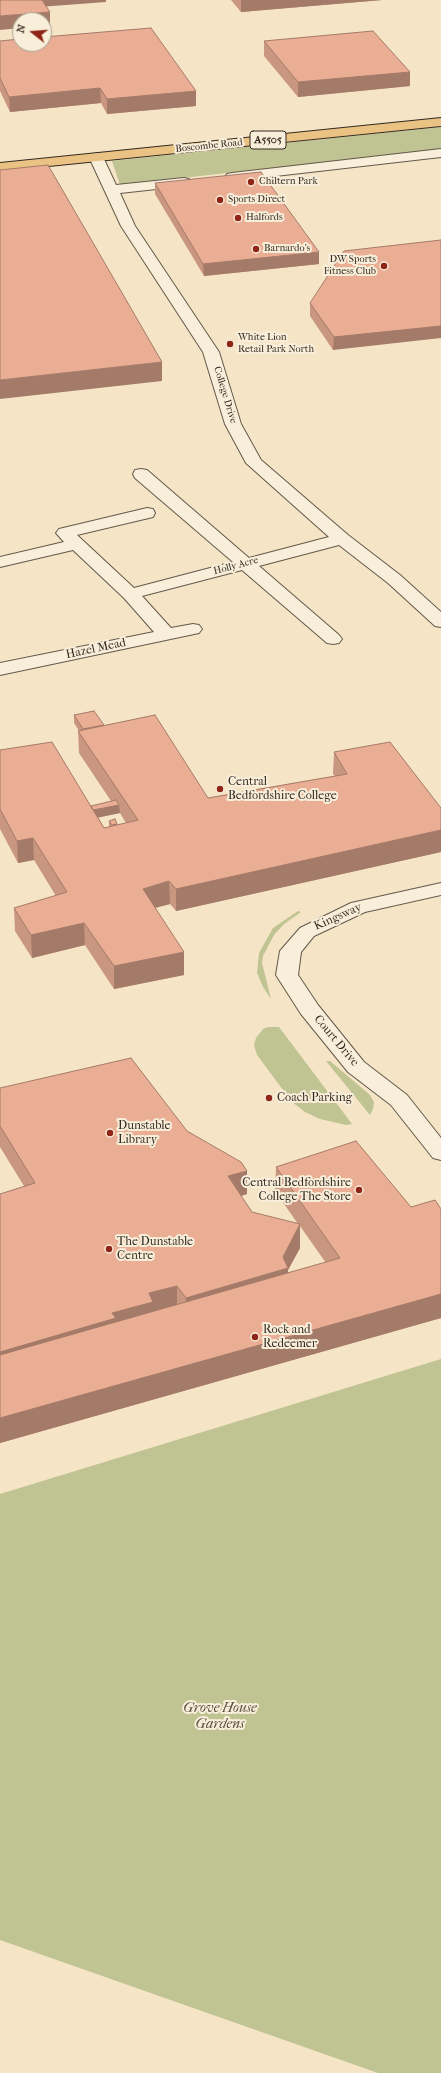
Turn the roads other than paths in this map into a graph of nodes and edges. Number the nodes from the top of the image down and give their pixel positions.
1 (441, 122) edge
2 (441, 153) edge
3 (96, 157) junction
4 (0, 166) edge
5 (218, 178) edge
6 (195, 180) edge
7 (111, 190) junction
8 (141, 474) dead end
9 (146, 513) dead end
10 (342, 539) junction
11 (76, 544) junction
12 (0, 562) edge
13 (245, 564) junction
14 (130, 594) junction
15 (441, 622) edge
16 (193, 629) dead end
17 (166, 634) junction
18 (333, 639) dead end
19 (0, 668) edge
20 (441, 889) edge
21 (292, 951) joint
22 (441, 1153) edge

1 - 3 main road, Boscombe Road / A5505
2 - 5 street
3 - 4 main road, Boscombe Road / A5505
3 - 7 street, College Drive
6 - 7 street
7 - 10 street, College Drive
8 - 13 street
9 - 11 street
10 - 13 street, Holly Acre
10 - 15 street, College Drive
11 - 12 street
11 - 14 street
13 - 14 street, Holly Acre
13 - 18 street
14 - 17 street
16 - 17 street, Hazel Mead
17 - 19 street, Hazel Mead
20 - 21 street, Kingsway
21 - 22 street, Court Drive

